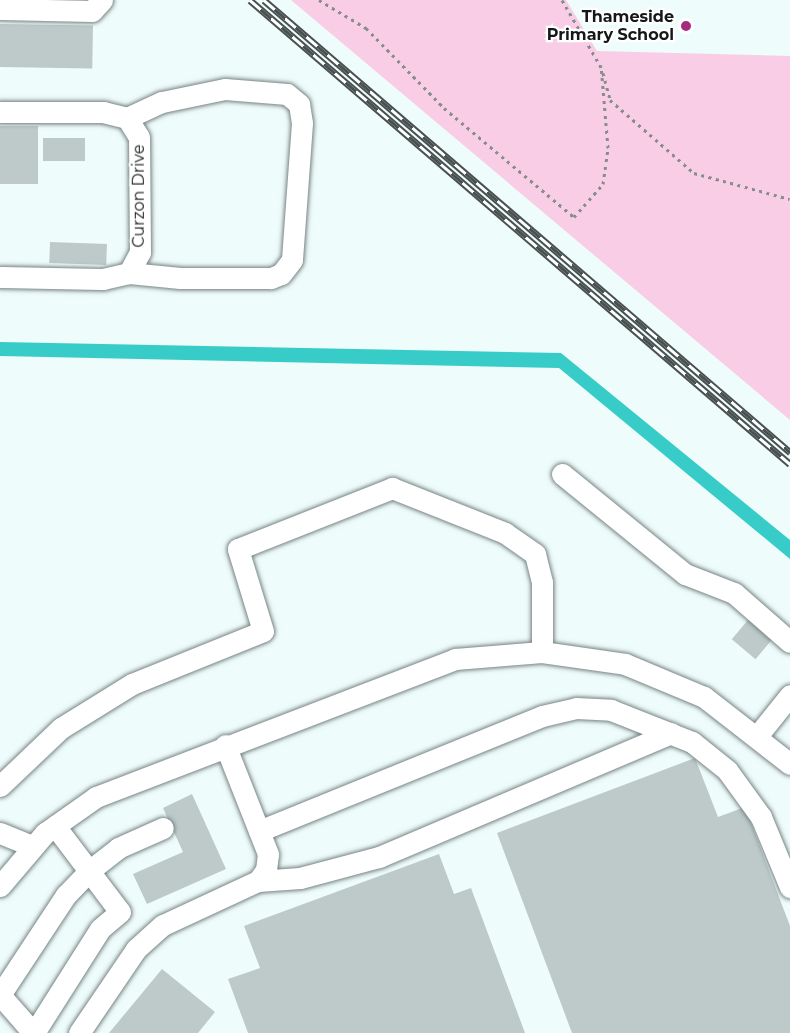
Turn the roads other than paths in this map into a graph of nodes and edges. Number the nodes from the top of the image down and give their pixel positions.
1 (102, 0) edge
2 (0, 9) edge
3 (0, 112) edge
4 (127, 118) junction
5 (129, 273) junction
6 (0, 277) edge
7 (562, 474) dead end
8 (790, 642) edge
9 (542, 652) junction
10 (790, 694) edge
11 (671, 733) junction
12 (758, 735) junction
13 (225, 745) junction
14 (790, 764) edge
15 (0, 786) edge
16 (55, 825) junction
17 (163, 828) dead end
18 (259, 831) junction
19 (0, 833) edge
20 (32, 846) junction
21 (89, 871) junction
22 (258, 881) junction
23 (0, 886) edge
24 (790, 888) edge
25 (79, 1033) edge

1 - 2 street
3 - 4 street
4 - 5 street, Curzon Drive
4 - 5 street
5 - 6 street
7 - 8 street
9 - 12 street
9 - 13 street
9 - 15 street
10 - 12 street
11 - 18 street
11 - 22 street
11 - 24 street
12 - 14 street
13 - 16 street
13 - 18 street
16 - 20 street
16 - 21 street
17 - 21 street
18 - 22 street
19 - 20 street
20 - 23 street
21 - 21 street
22 - 25 street

